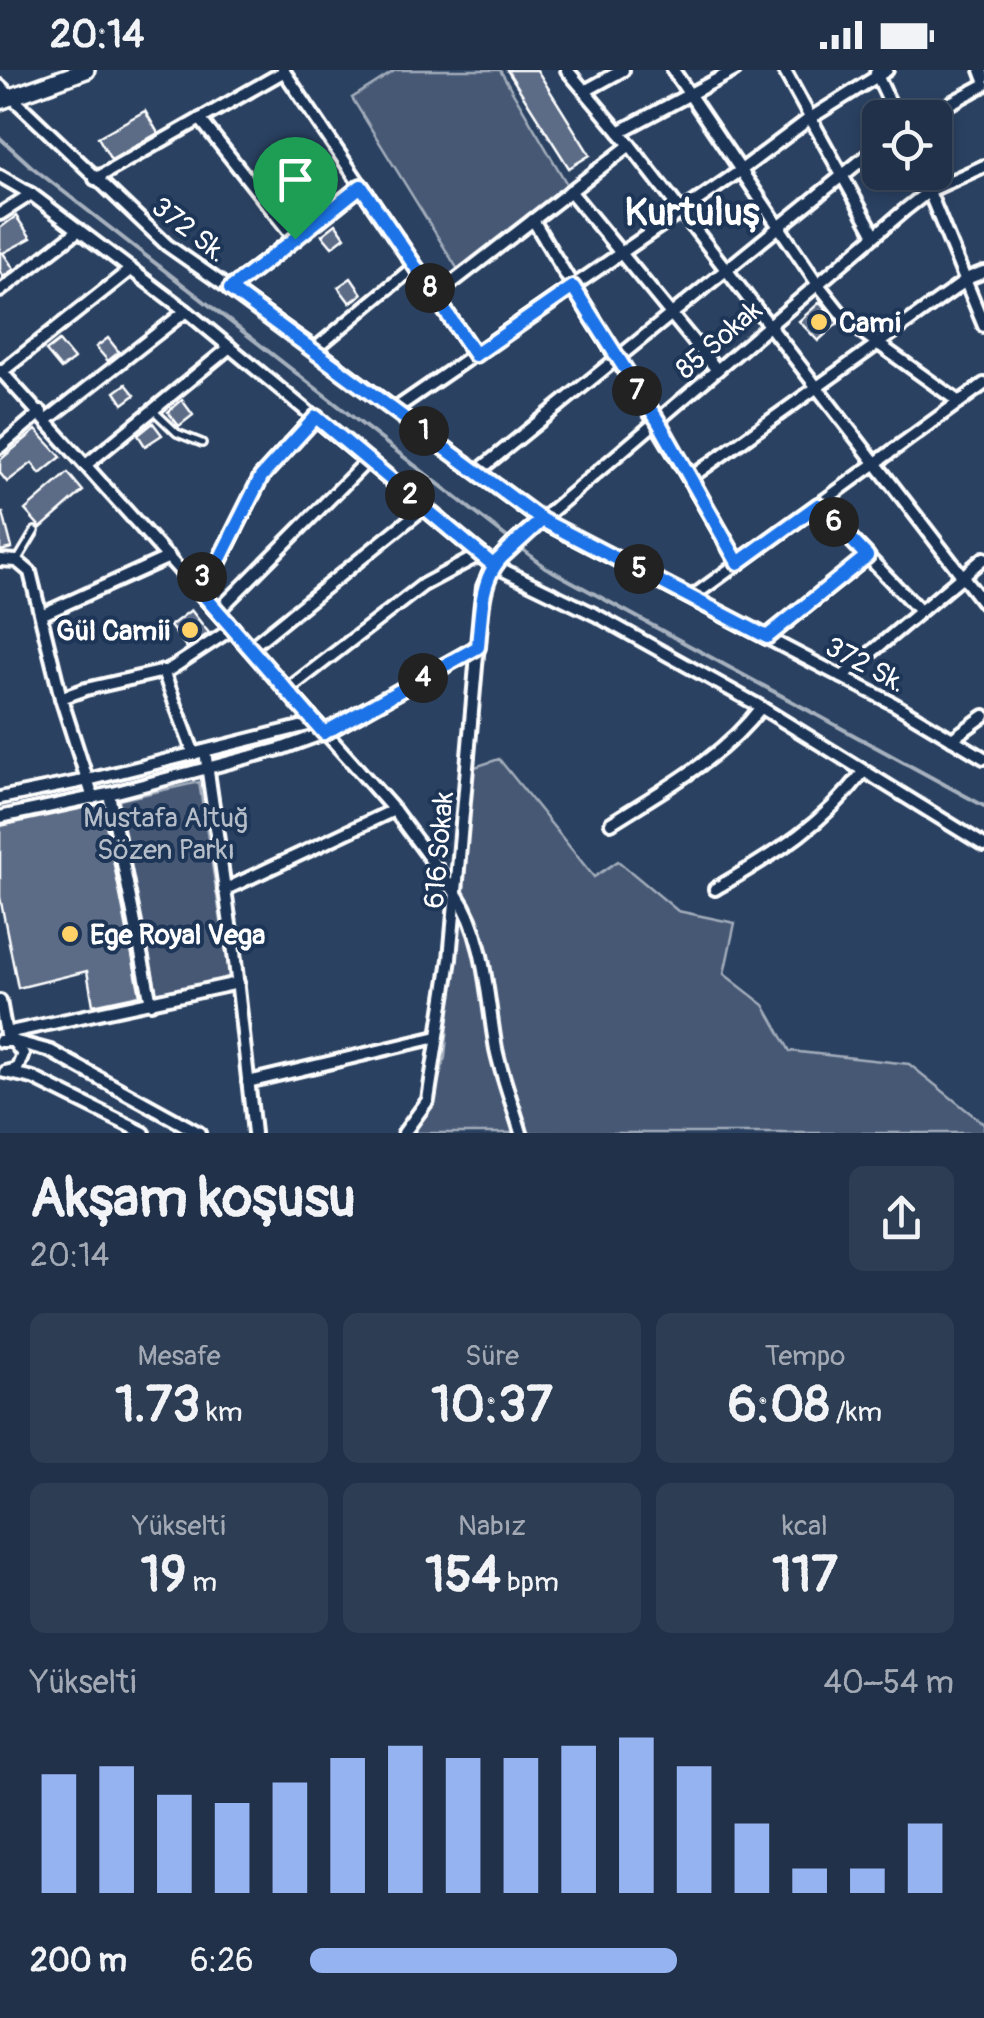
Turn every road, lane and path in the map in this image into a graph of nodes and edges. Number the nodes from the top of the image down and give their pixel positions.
1 (86, 70) edge
2 (567, 70) edge
3 (623, 70) edge
4 (673, 70) edge
5 (735, 70) edge
6 (784, 70) edge
7 (980, 70) edge
8 (283, 71) edge
9 (879, 72) edge
10 (984, 81) edge
11 (585, 92) junction
12 (689, 94) junction
13 (4, 95) edge
14 (890, 100) edge
15 (952, 100) edge
16 (809, 118) junction
17 (200, 119) junction
18 (619, 132) junction
19 (630, 145) junction
20 (862, 159) edge
21 (984, 166) edge
22 (740, 171) junction
23 (841, 175) junction
24 (0, 176) edge
25 (95, 179) junction
26 (361, 186) junction
27 (570, 191) junction
28 (929, 191) junction
29 (31, 194) junction
30 (681, 212) junction
31 (0, 214) edge
32 (533, 220) junction
33 (778, 227) junction
34 (78, 230) junction
35 (875, 235) junction
36 (295, 239) junction
37 (621, 254) junction
38 (415, 266) junction
39 (131, 269) junction
40 (725, 269) junction
41 (984, 272) edge
42 (964, 282) junction
43 (817, 283) junction
44 (573, 287) junction
45 (230, 289) junction
46 (0, 291) edge
47 (436, 296) junction
48 (186, 311) junction
49 (671, 313) junction
50 (768, 326) junction
51 (984, 326) edge
52 (878, 344) junction
53 (230, 347) junction
54 (315, 349) junction
55 (475, 355) junction
56 (615, 359) junction
57 (717, 370) junction
58 (1, 372) edge
59 (984, 384) edge
60 (816, 387) junction
61 (959, 402) junction
62 (154, 410) junction
63 (395, 410) junction
64 (44, 416) junction
65 (316, 417) junction
66 (658, 421) junction
67 (202, 443) dead end
68 (0, 447) edge
69 (368, 460) junction
70 (875, 463) junction
71 (86, 464) junction
72 (477, 472) junction
73 (690, 478) junction
74 (818, 505) junction
75 (425, 507) junction
76 (542, 520) junction
77 (35, 531) dead end
78 (482, 554) junction
79 (867, 556) junction
80 (170, 557) junction
81 (984, 558) edge
82 (0, 560) edge
83 (18, 562) junction
84 (738, 563) junction
85 (493, 565) junction
86 (962, 576) junction
87 (194, 584) junction
88 (692, 597) junction
89 (984, 604) edge
90 (218, 611) junction
91 (920, 611) junction
92 (41, 615) junction
93 (232, 628) junction
94 (767, 637) junction
95 (478, 647) junction
96 (250, 648) junction
97 (166, 670) junction
98 (842, 677) junction
99 (287, 690) junction
100 (61, 698) junction
101 (761, 707) junction
102 (984, 716) edge
103 (320, 728) junction
104 (952, 739) junction
105 (199, 752) junction
106 (984, 758) edge
107 (208, 768) junction
108 (864, 771) junction
109 (88, 780) junction
110 (109, 794) junction
111 (0, 798) edge
112 (93, 798) junction
113 (394, 810) junction
114 (0, 817) edge
115 (611, 823) dead end
116 (984, 846) edge
117 (715, 889) dead end
118 (224, 890) junction
119 (457, 895) junction
120 (238, 984) junction
121 (0, 1001) edge
122 (151, 1003) junction
123 (437, 1037) junction
124 (7, 1038) edge
125 (3, 1072) edge
126 (248, 1082) junction
127 (144, 1133) edge
128 (199, 1133) edge
129 (254, 1133) edge
130 (404, 1133) edge
131 (521, 1133) edge

1 - 13 main road
2 - 11 street
3 - 11 street
4 - 12 street
5 - 12 street
6 - 16 street
7 - 10 street
8 - 17 street
8 - 26 street
9 - 14 street
9 - 16 street
10 - 15 street
11 - 18 street
12 - 18 street
12 - 22 street
13 - 25 street, 372 Sk.
16 - 22 street
16 - 23 street
17 - 25 street
17 - 36 street
18 - 19 street
19 - 27 street
19 - 30 street
20 - 23 street
21 - 28 street, 85 Sokak
22 - 30 street
22 - 33 street
23 - 33 street
23 - 35 street
24 - 29 street
25 - 45 street, 372 Sk.
26 - 36 street
26 - 38 street
27 - 32 street
27 - 37 street
28 - 35 street, 85 Sokak
28 - 42 street
29 - 31 street
29 - 34 street
30 - 37 street
30 - 40 street
32 - 44 street
32 - 47 street
33 - 40 street
33 - 43 street
34 - 39 street
34 - 46 street
35 - 43 street, 85 Sokak
36 - 45 street
37 - 44 street
37 - 49 street
38 - 47 street
38 - 54 street
39 - 48 street
39 - 58 street
40 - 49 street
40 - 50 street
41 - 42 street
42 - 51 street
42 - 52 street
43 - 50 street, 85 Sokak
43 - 52 street
44 - 55 street
44 - 56 street
45 - 54 street, 372 Sk.
47 - 55 street
48 - 53 street
48 - 64 street
49 - 56 street
49 - 57 street
50 - 57 street, 85 Sokak
50 - 60 street
52 - 60 street
52 - 61 street
53 - 62 street
53 - 65 street
54 - 63 street, 372 Sk.
55 - 63 street
56 - 66 street
56 - 72 street
57 - 66 street, 85 Sokak
58 - 64 street
59 - 61 street
60 - 70 street
60 - 73 street
61 - 70 street
62 - 67 lane
62 - 71 street
63 - 72 street, 372 Sk.
64 - 68 street
64 - 71 street
65 - 69 street
65 - 87 street
66 - 73 street
66 - 76 street, 85 Sokak
69 - 75 street
69 - 90 street
70 - 74 street
70 - 86 street
71 - 80 street
72 - 76 street, 372 Sk.
73 - 84 street
74 - 79 street
74 - 84 street
75 - 78 street
75 - 96 street
76 - 85 street, 85 Sokak
76 - 88 street, 372 Sk.
77 - 83 lane
78 - 85 street
78 - 99 street
79 - 91 street
79 - 94 street
80 - 87 street
80 - 92 street
81 - 86 street
82 - 83 street
83 - 92 street
84 - 88 street
85 - 95 street, 616 Sokak
85 - 101 street
86 - 89 street
86 - 91 street
87 - 90 street
88 - 94 street, 372 Sk.
90 - 93 street
91 - 98 street
92 - 100 street
93 - 96 street
93 - 97 street
94 - 98 street, 372 Sk.
95 - 103 street
95 - 119 street, 616 Sokak
96 - 99 street
97 - 100 street
97 - 105 street
98 - 104 street, 372 Sk.
99 - 103 street
100 - 109 street
101 - 108 street
101 - 115 street
102 - 104 street
103 - 105 street
103 - 107 street
103 - 113 street
104 - 106 street, 372 Sk.
105 - 107 street
105 - 109 street
107 - 110 street
107 - 118 street
108 - 116 street
108 - 117 street
109 - 111 street
109 - 112 street
110 - 112 street
110 - 122 street
112 - 114 street
113 - 118 street
113 - 119 street
118 - 120 street
119 - 123 street, 616 Sokak
119 - 131 street
120 - 122 street
120 - 126 street
121 - 124 street
122 - 124 street
123 - 126 street
123 - 130 street, 616 Sokak
124 - 125 street
124 - 128 street
125 - 127 street
126 - 129 street

